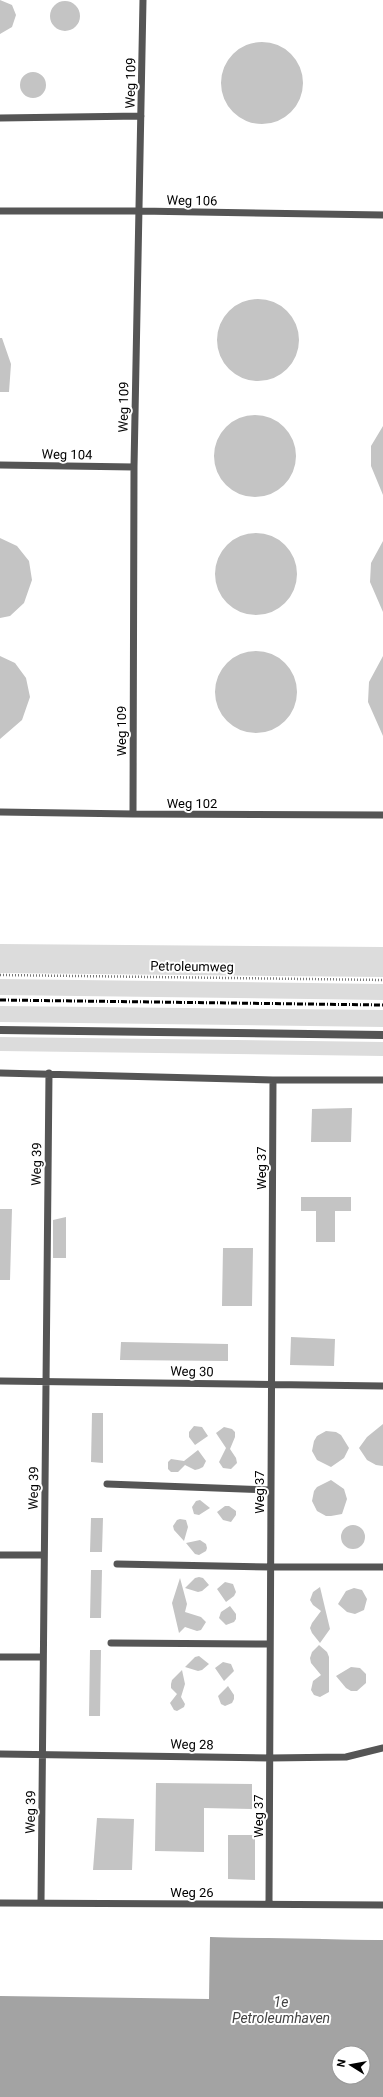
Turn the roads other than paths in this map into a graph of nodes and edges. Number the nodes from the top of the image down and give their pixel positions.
1 (143, 0) edge
2 (141, 116) junction
3 (0, 118) edge
4 (0, 211) edge
5 (140, 211) junction
6 (383, 215) edge
7 (0, 466) edge
8 (134, 467) junction
9 (0, 812) edge
10 (133, 814) junction
11 (383, 815) edge
12 (0, 1030) edge
13 (383, 1035) edge
14 (0, 1073) edge
15 (49, 1073) junction
16 (273, 1080) junction
17 (383, 1080) edge
18 (0, 1381) edge
19 (46, 1381) junction
20 (272, 1385) junction
21 (383, 1386) edge
22 (107, 1484) dead end
23 (271, 1490) junction
24 (0, 1555) edge
25 (44, 1555) junction
26 (117, 1564) dead end
27 (271, 1567) junction
28 (383, 1567) edge
29 (111, 1643) dead end
30 (270, 1644) junction
31 (0, 1657) edge
32 (43, 1657) junction
33 (383, 1748) edge
34 (0, 1754) edge
35 (43, 1754) junction
36 (270, 1758) junction
37 (0, 1903) edge
38 (41, 1903) junction
39 (269, 1904) junction
40 (383, 1905) edge

1 - 2 lane, Weg 109
2 - 3 lane
2 - 5 lane, Weg 109
4 - 5 lane, Weg 106
5 - 6 lane, Weg 106
5 - 8 lane, Weg 109
7 - 8 lane, Weg 104
8 - 10 lane, Weg 109
9 - 10 lane, Weg 102
10 - 11 lane, Weg 102
12 - 13 street
14 - 15 lane
15 - 16 lane
15 - 19 lane, Weg 39
16 - 17 lane
16 - 20 lane, Weg 37
18 - 19 lane, Weg 30
19 - 20 lane, Weg 30
19 - 25 lane, Weg 39
20 - 21 lane, Weg 30
20 - 23 lane, Weg 37
22 - 23 lane
23 - 27 lane, Weg 37
24 - 25 lane
25 - 32 lane, Weg 39
26 - 27 lane
27 - 28 lane
27 - 30 lane, Weg 37
29 - 30 lane
30 - 36 lane, Weg 37
31 - 32 lane
32 - 35 lane, Weg 39
33 - 36 lane, Weg 28
34 - 35 lane, Weg 28
35 - 36 lane, Weg 28
35 - 38 lane, Weg 39
36 - 39 lane, Weg 37
37 - 38 lane, Weg 26
38 - 39 lane, Weg 26
39 - 40 lane, Weg 26

